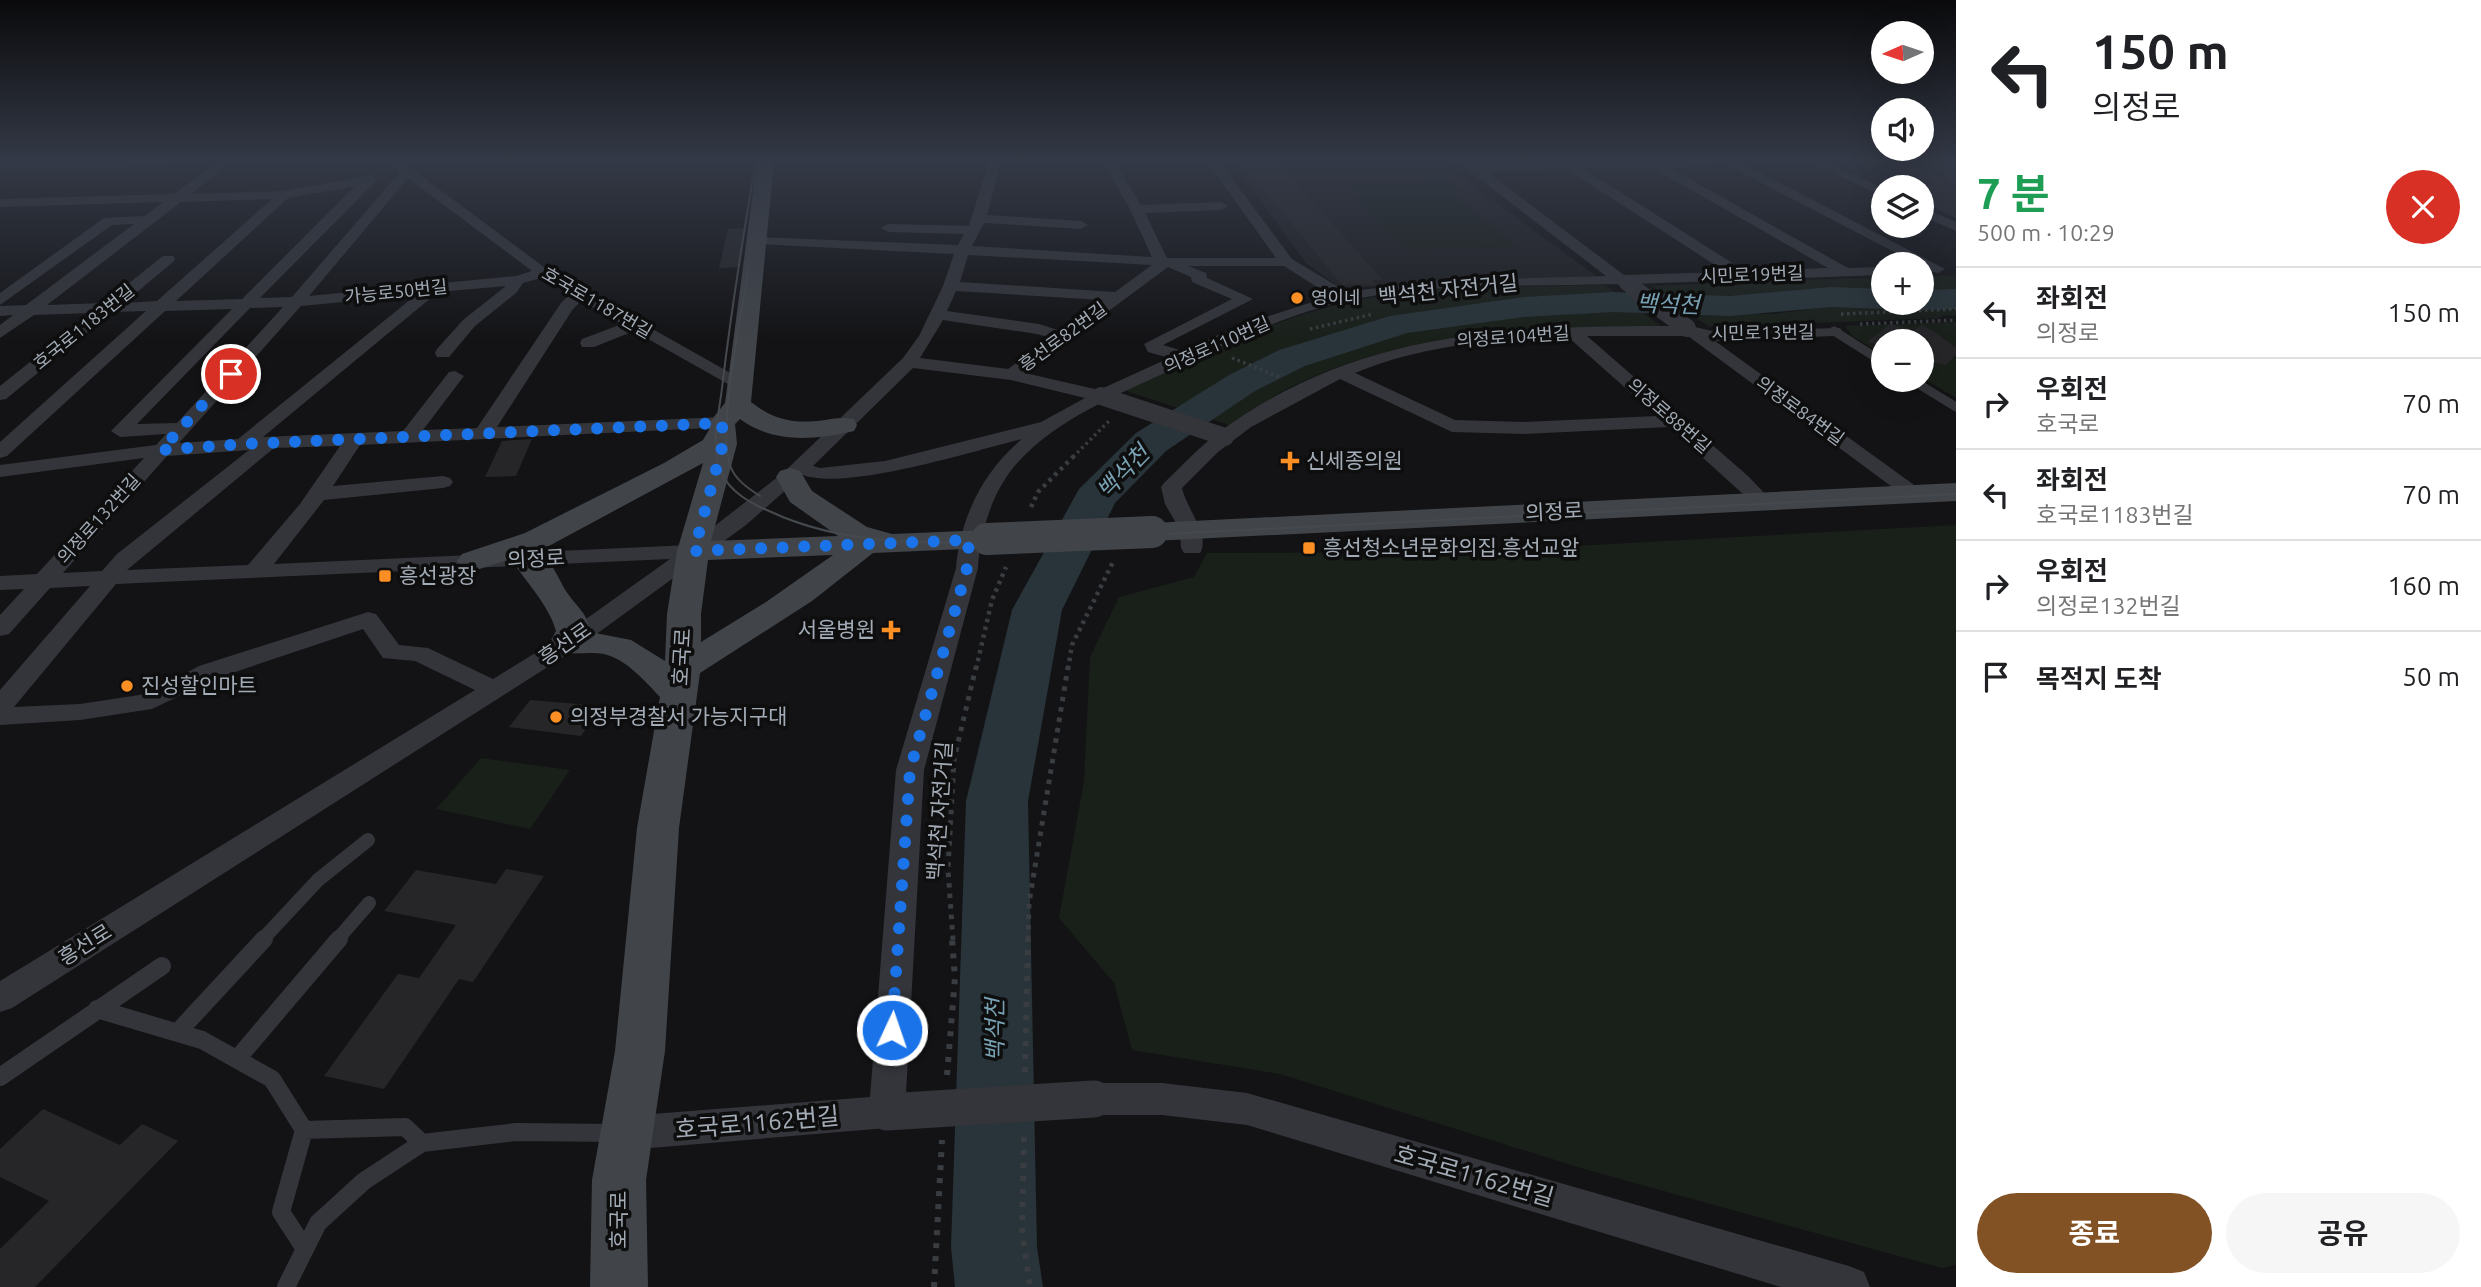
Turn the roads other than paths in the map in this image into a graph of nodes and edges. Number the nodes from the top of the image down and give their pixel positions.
1 (109, 221) edge
2 (148, 221) edge
3 (255, 221) edge
4 (328, 221) edge
5 (358, 221) edge
6 (472, 221) edge
7 (760, 221) edge
8 (976, 221) edge
9 (1142, 221) edge
10 (1257, 221) edge
11 (1545, 221) edge
12 (1657, 221) edge
13 (1755, 221) edge
14 (1845, 221) edge
15 (975, 225) junction
16 (1081, 225) dead end
17 (888, 228) dead end
18 (758, 240) junction
19 (962, 251) junction
20 (168, 259) dead end
21 (1287, 262) junction
22 (1163, 263) junction
23 (1956, 268) edge
24 (1934, 269) edge
25 (1938, 269) junction
26 (1871, 271) edge
27 (1845, 272) junction
28 (543, 273) junction
29 (1743, 276) junction
30 (517, 280) junction
31 (1624, 281) junction
32 (951, 286) junction
33 (434, 288) junction
34 (580, 293) junction
35 (1344, 297) junction
36 (1117, 298) junction
37 (0, 300) edge
38 (296, 302) junction
39 (248, 303) junction
40 (161, 306) junction
41 (108, 308) junction
42 (30, 310) junction
43 (0, 311) edge
44 (937, 315) junction
45 (636, 324) junction
46 (1689, 329) junction
47 (1834, 331) joint
48 (0, 333) edge
49 (1574, 333) junction
50 (1062, 336) junction
51 (587, 343) dead end
52 (443, 353) dead end
53 (1871, 354) edge
54 (1185, 357) junction
55 (909, 362) junction
56 (1341, 373) junction
57 (1011, 375) junction
58 (455, 376) dead end
59 (1932, 392) edge
60 (0, 395) edge
61 (1101, 396) junction
62 (1956, 407) edge
63 (731, 411) junction
64 (1674, 421) junction
65 (844, 425) junction
66 (1048, 426) junction
67 (182, 428) junction
68 (483, 434) junction
69 (408, 437) junction
70 (1225, 437) junction
71 (353, 440) junction
72 (269, 443) junction
73 (243, 444) junction
74 (161, 450) junction
75 (0, 452) edge
76 (0, 471) edge
77 (795, 472) junction
78 (443, 482) dead end
79 (1956, 492) edge
80 (319, 494) junction
81 (1914, 494) junction
82 (1762, 501) junction
83 (978, 539) junction
84 (1192, 539) junction
85 (882, 543) junction
86 (694, 551) junction
87 (527, 559) junction
88 (473, 561) junction
89 (255, 572) junction
90 (108, 578) junction
91 (43, 581) junction
92 (0, 583) edge
93 (0, 629) edge
94 (567, 644) junction
95 (682, 682) junction
96 (495, 690) junction
97 (0, 707) edge
98 (0, 716) edge
99 (368, 840) dead end
100 (369, 903) dead end
101 (162, 966) dead end
102 (0, 998) edge
103 (97, 1009) junction
104 (177, 1033) junction
105 (237, 1059) junction
106 (0, 1077) edge
107 (887, 1112) junction
108 (304, 1130) junction
109 (627, 1133) junction
110 (422, 1143) junction
111 (305, 1249) junction
112 (286, 1287) edge
113 (619, 1287) edge
114 (1849, 1287) edge

1 - 37 street
2 - 42 street
3 - 40 street
4 - 39 street
5 - 38 street, 의정로132번길
6 - 28 street, 호국로1187번길
7 - 18 street, 호국로
8 - 15 street, 흥선로
9 - 22 street
10 - 21 street
11 - 31 street, 의정로84번길
12 - 29 street
13 - 27 street
14 - 25 street
15 - 16 street
15 - 17 street
15 - 19 street, 흥선로
18 - 19 street
18 - 63 street, 호국로
19 - 22 street
19 - 32 street, 흥선로
20 - 41 street, 호국로1183번길
21 - 22 street
21 - 35 street
22 - 36 street, 흥선로82번길
22 - 54 street
23 - 25 street
24 - 25 street
26 - 27 street, 시민로19번길
27 - 29 street, 시민로19번길
28 - 30 street, 가능로50번길
28 - 34 street, 호국로1187번길
29 - 31 street, 시민로19번길
30 - 33 street, 가능로50번길
30 - 52 street
31 - 35 street, 의정로110번길
31 - 46 street, 의정로84번길, bridge
32 - 36 street
32 - 44 street, 흥선로
33 - 38 street, 가능로50번길
33 - 73 street
34 - 45 street, 호국로1187번길
34 - 68 street
35 - 54 street, 의정로110번길
36 - 50 street, 흥선로82번길
38 - 39 street, 가능로50번길
38 - 67 street, 의정로132번길
39 - 40 street, 가능로50번길
39 - 67 street
40 - 41 street, 가능로50번길
40 - 75 street
41 - 42 street, 가능로50번길
41 - 60 street, 호국로1183번길
42 - 43 street, 가능로50번길
42 - 48 street
44 - 50 street
44 - 55 street, 흥선로
45 - 51 street
45 - 63 street, 호국로1187번길
46 - 47 street, 시민로13번길
46 - 49 street, 의정로104번길
46 - 81 street, 의정로84번길
47 - 53 lane
49 - 56 street, 의정로104번길
49 - 64 street, 의정로88번길
50 - 57 street, 흥선로82번길
54 - 61 street, 의정로110번길
55 - 57 street, 흥선로82번길
55 - 65 street, 흥선로
56 - 64 street
56 - 70 street, 의정로104번길
57 - 61 street
58 - 69 street
59 - 62 lane
61 - 66 street, 의정로110번길
61 - 70 street, bridge
63 - 65 street
63 - 68 street
63 - 86 street, 호국로
63 - 88 street
64 - 82 street, 의정로88번길
65 - 77 street, 흥선로
66 - 77 street
66 - 83 street, 의정로110번길
67 - 74 street, 의정로132번길
68 - 69 street
69 - 71 street
70 - 84 street, 의정로104번길
71 - 72 street
71 - 80 street
72 - 73 street
72 - 90 street
73 - 74 street
74 - 76 street
74 - 91 street, 의정로132번길
77 - 85 street
77 - 86 street, 흥선로
78 - 80 street
79 - 81 street, 의정로
80 - 89 street
81 - 82 street, 의정로
82 - 84 street, 의정로
83 - 84 street, 의정로, bridge
83 - 85 street, 의정로
83 - 107 street, 의정로110번길
85 - 86 street, 의정로
85 - 95 street
86 - 87 street, 의정로
86 - 94 street, 흥선로
86 - 95 street, 호국로
87 - 88 street, 의정로
87 - 94 street
88 - 89 street, 의정로
89 - 90 street, 의정로
90 - 91 street, 의정로
90 - 97 street
91 - 92 street, 의정로
91 - 93 street, 의정로132번길
94 - 95 street
94 - 96 street, 흥선로
95 - 109 street, 호국로
96 - 98 street
96 - 102 street, 흥선로
99 - 104 lane
100 - 105 lane
101 - 103 lane
103 - 104 lane
103 - 106 lane
104 - 105 lane
105 - 108 lane
107 - 109 street, 호국로1162번길
107 - 114 street, 호국로1162번길, bridge
108 - 110 lane
108 - 111 lane
109 - 110 lane
109 - 113 street, 호국로
110 - 111 lane
111 - 112 lane

